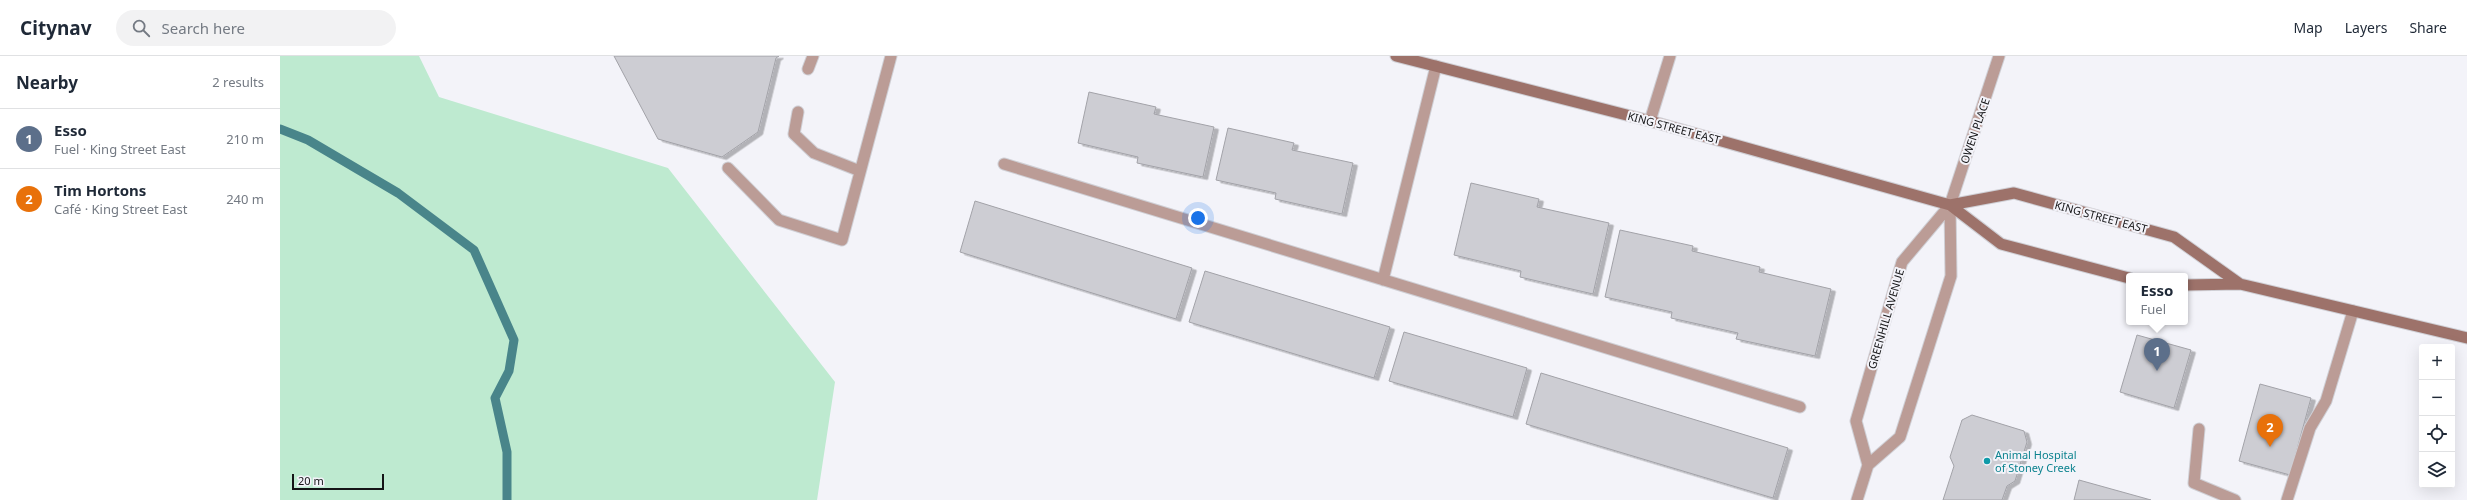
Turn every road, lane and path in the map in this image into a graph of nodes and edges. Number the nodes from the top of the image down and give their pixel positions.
1 (813, 56) edge
2 (891, 56) edge
3 (1396, 56) edge
4 (1670, 56) edge
5 (1999, 56) edge
6 (1436, 66) junction
7 (808, 69) dead end
8 (798, 112) dead end
9 (1650, 121) junction
10 (1004, 164) dead end
11 (728, 168) dead end
12 (860, 171) junction
13 (1950, 205) junction
14 (2126, 277) edge
15 (1383, 280) junction
16 (2240, 284) junction
17 (2188, 285) edge
18 (2353, 311) junction
19 (2467, 338) edge
20 (1800, 408) dead end
21 (2199, 429) dead end
22 (1868, 465) junction
23 (1857, 500) edge
24 (2235, 500) edge
25 (2287, 500) edge

1 - 7 street
2 - 12 street
3 - 6 main road, KING STREET EAST
4 - 9 street
5 - 13 street, OWEN PLACE
6 - 9 main road, KING STREET EAST
6 - 15 street
8 - 12 street
9 - 13 main road, KING STREET EAST
10 - 15 street
11 - 12 street
13 - 14 main road, KING STREET EAST
13 - 16 main road, KING STREET EAST
13 - 22 street
13 - 22 street, GREENHILL AVENUE
15 - 20 street
16 - 17 main road, KING STREET EAST
16 - 18 main road, KING STREET EAST
18 - 19 main road, KING STREET EAST
18 - 25 street
21 - 24 street
22 - 23 street

